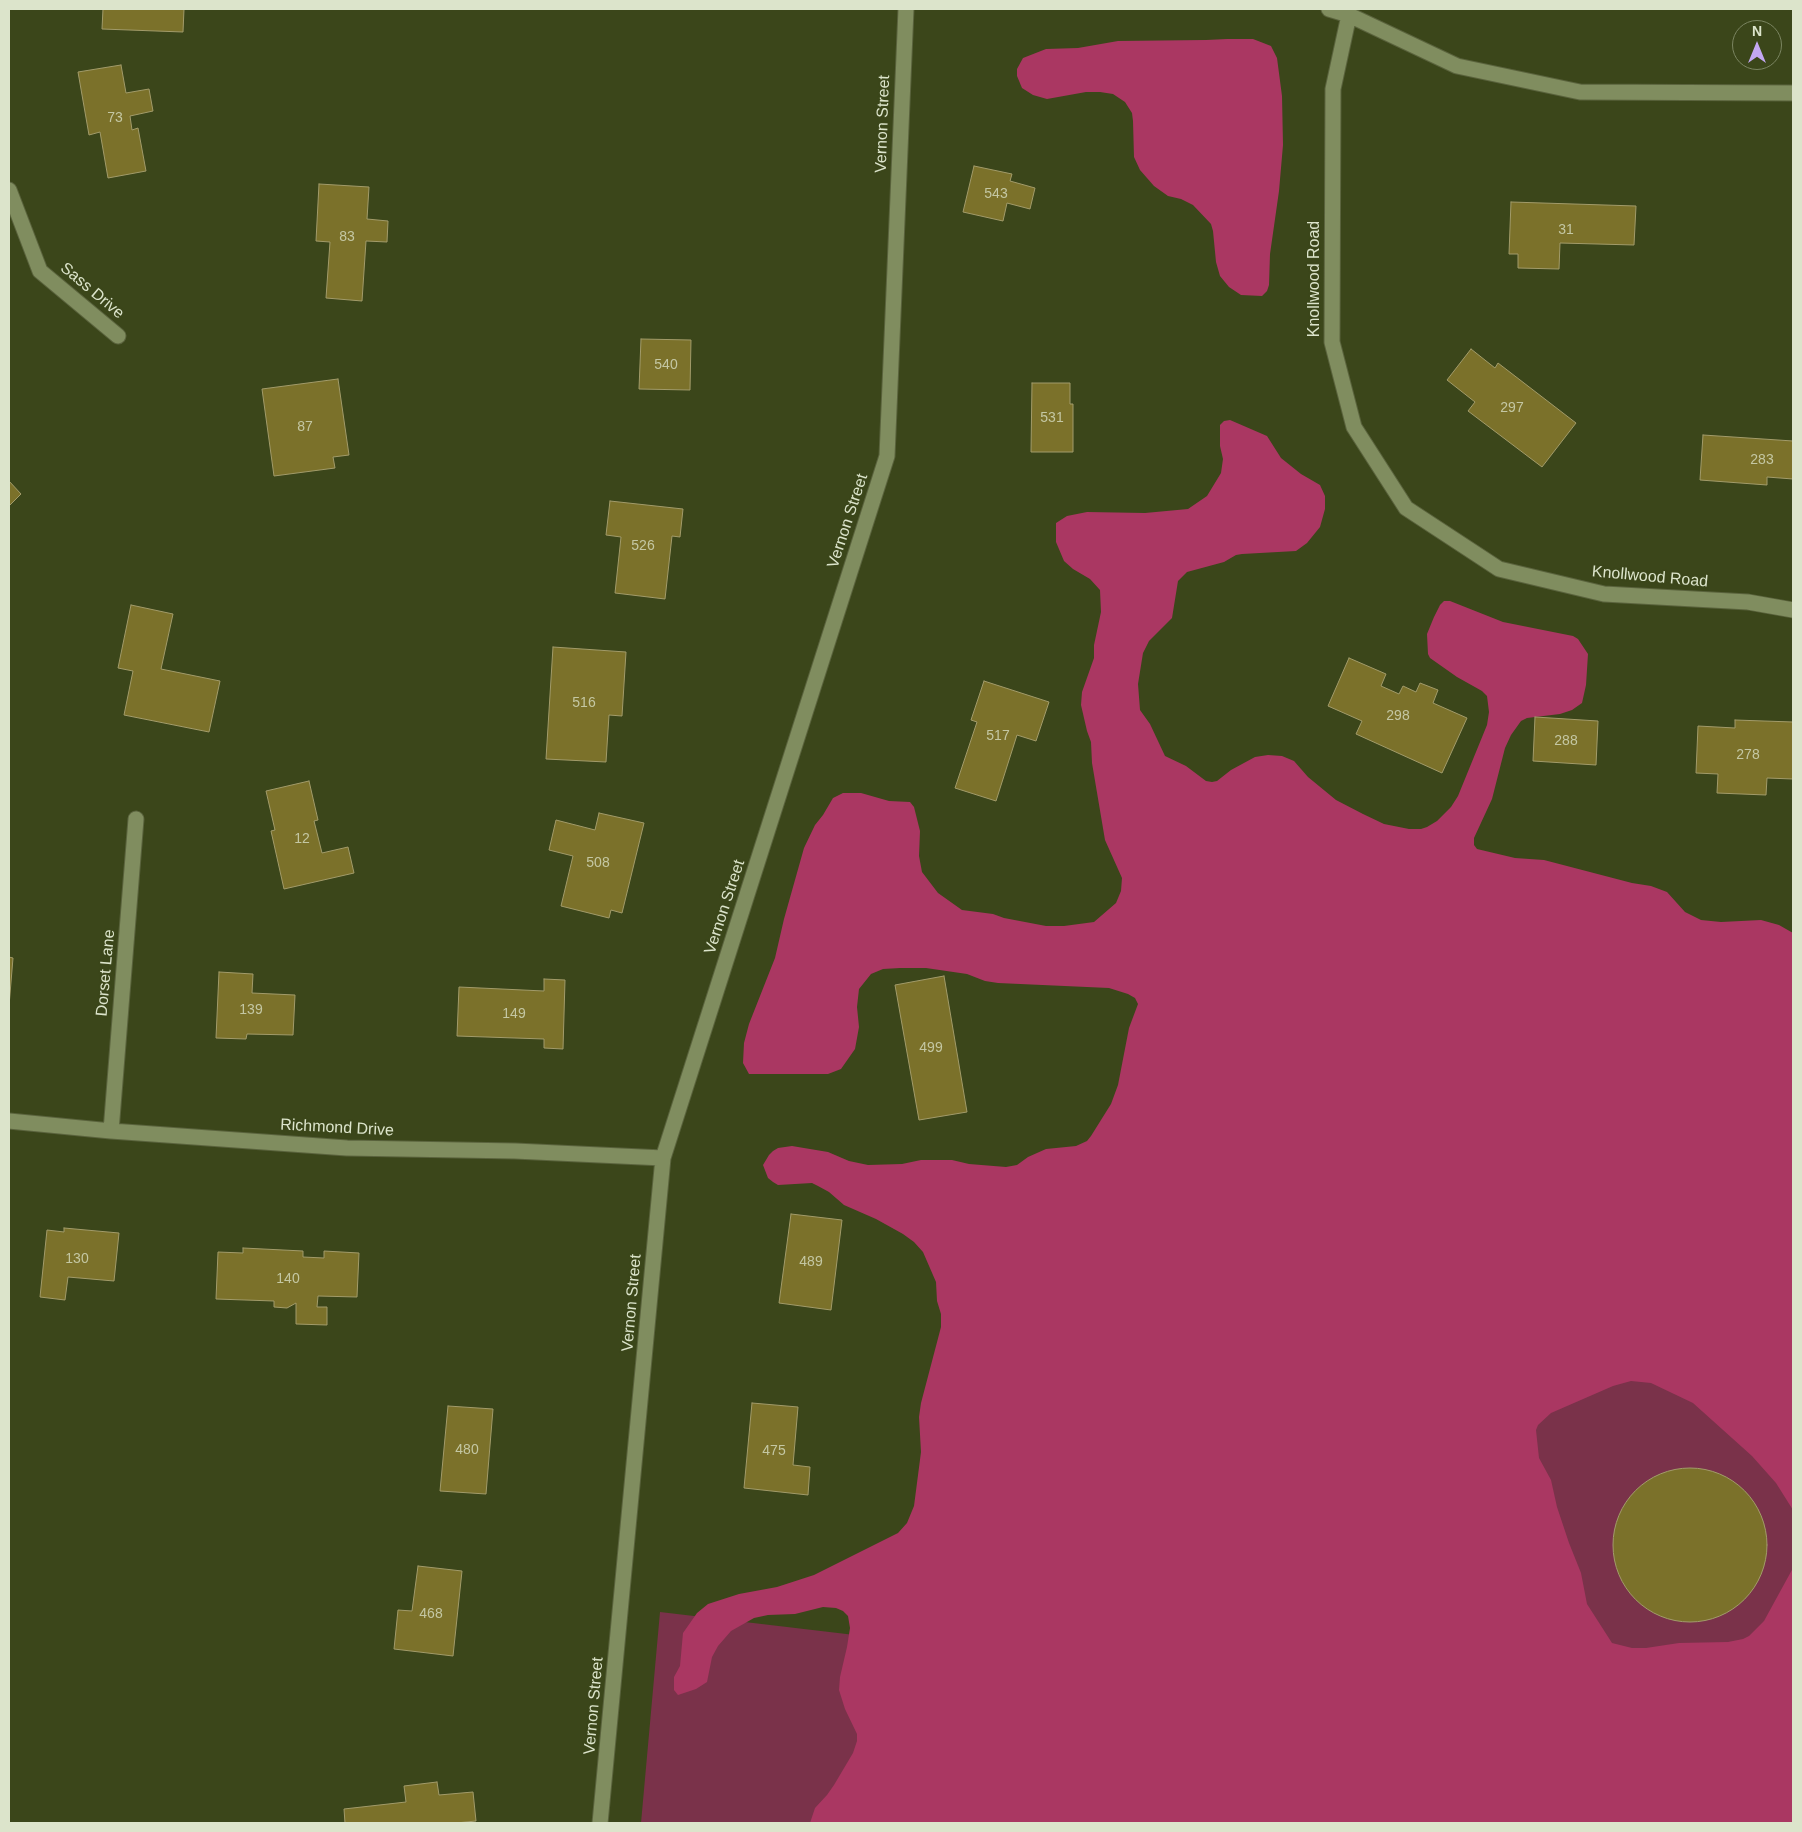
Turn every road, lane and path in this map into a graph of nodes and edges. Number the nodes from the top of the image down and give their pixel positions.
1 (906, 9) edge
2 (1329, 9) edge
3 (1349, 15) junction
4 (1793, 93) edge
5 (9, 190) edge
6 (118, 336) dead end
7 (1793, 610) edge
8 (136, 819) dead end
9 (9, 1121) edge
10 (111, 1131) junction
11 (663, 1158) junction
12 (600, 1823) edge

1 - 11 street, Vernon Street
2 - 3 street
3 - 4 street
3 - 7 street, Knollwood Road
5 - 6 street, Sass Drive
8 - 10 street, Dorset Lane
9 - 10 street, Richmond Drive
10 - 11 street, Richmond Drive
11 - 12 street, Vernon Street

